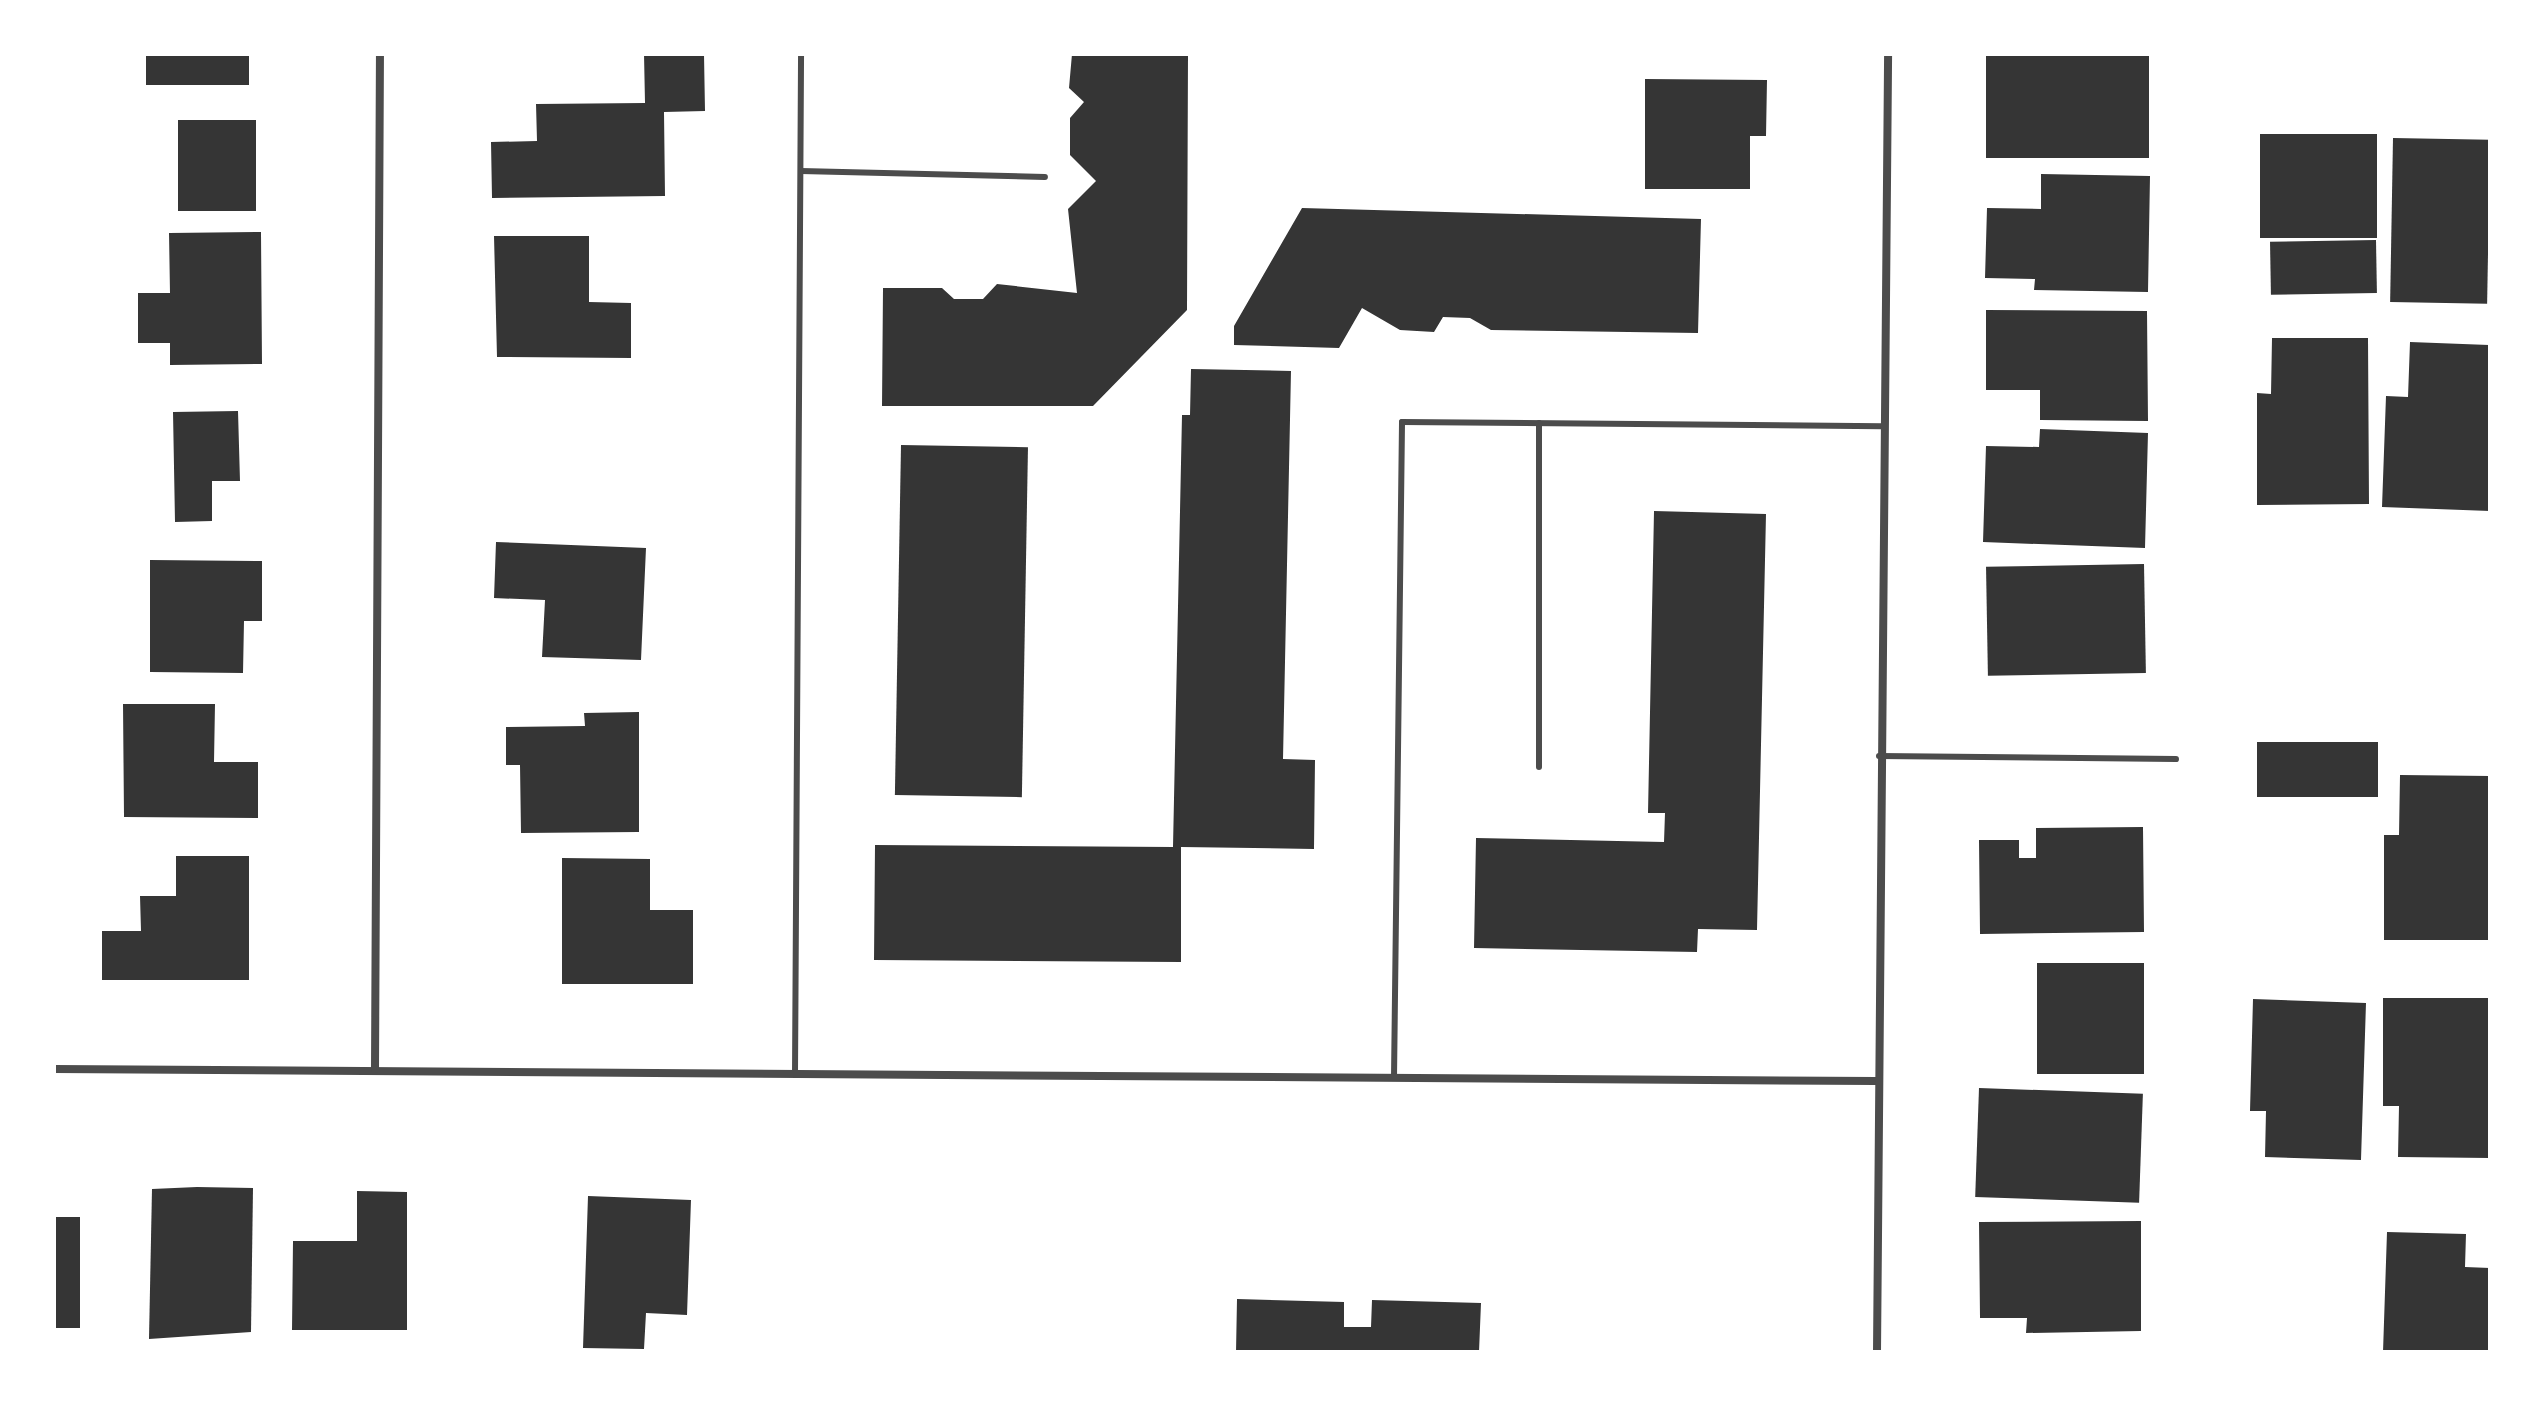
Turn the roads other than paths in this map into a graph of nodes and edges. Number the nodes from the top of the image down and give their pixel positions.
1 (380, 54) edge
2 (801, 54) edge
3 (1888, 54) edge
4 (801, 171) junction
5 (1045, 177) dead end
6 (1539, 423) junction
7 (1882, 426) junction
8 (1879, 756) junction
9 (2176, 759) dead end
10 (1539, 767) dead end
11 (54, 1069) edge
12 (375, 1069) junction
13 (795, 1074) junction
14 (1394, 1078) junction
15 (1876, 1081) junction
16 (1877, 1352) edge

1 - 12 street
2 - 4 lane
3 - 7 street
4 - 5 lane
4 - 13 lane
6 - 7 lane
6 - 10 lane
6 - 14 lane
7 - 8 street
8 - 9 lane
8 - 15 street
11 - 12 street
12 - 13 street
13 - 14 street
14 - 15 street
15 - 16 street

